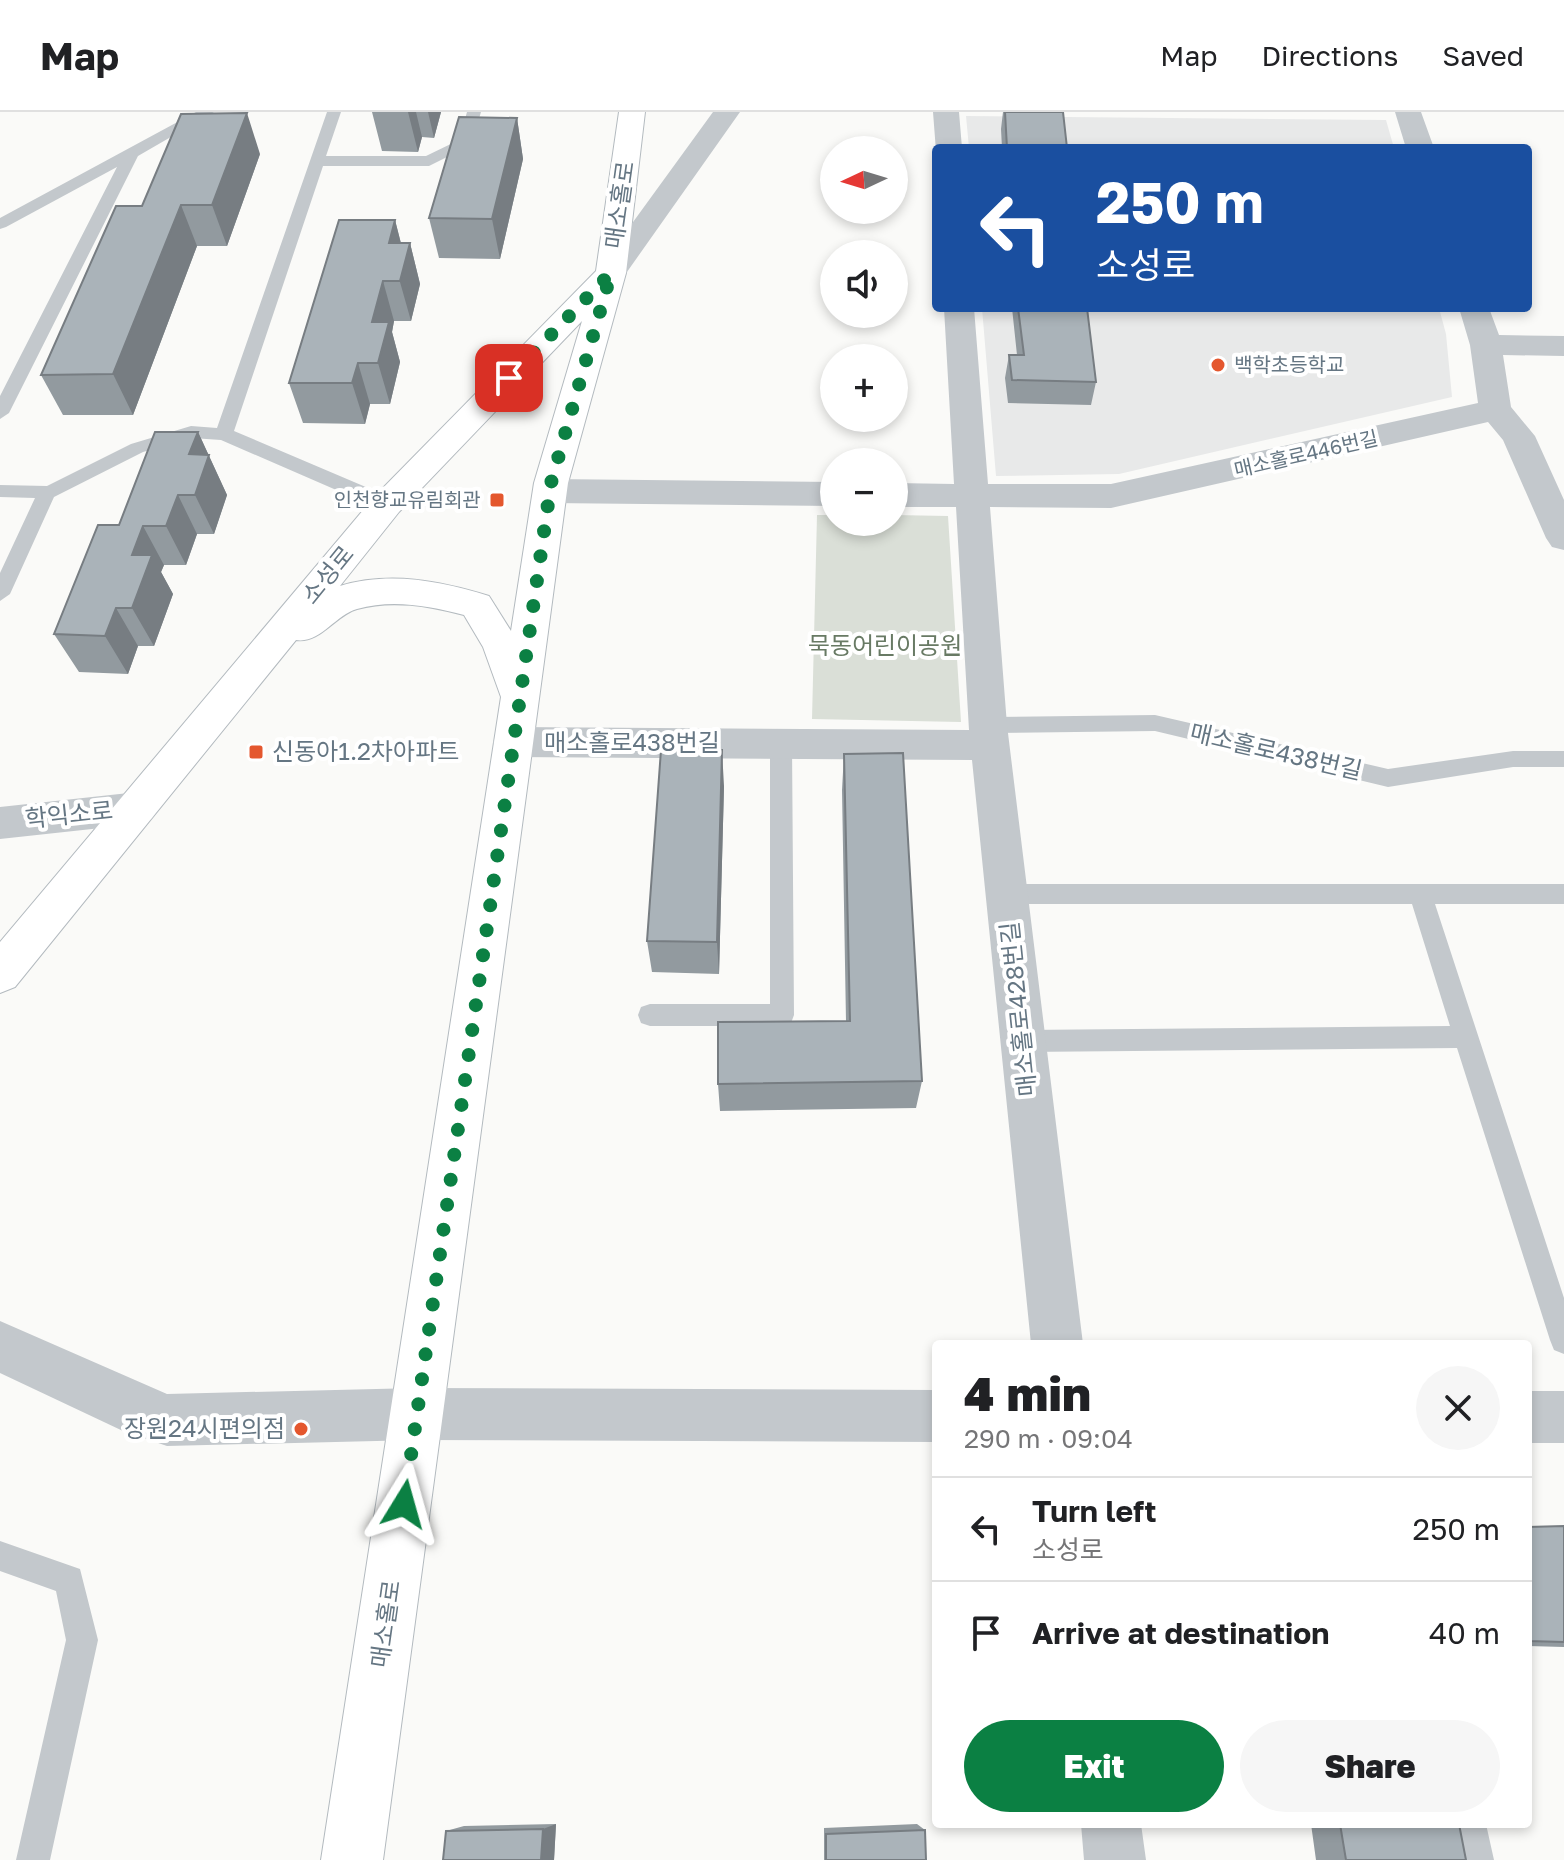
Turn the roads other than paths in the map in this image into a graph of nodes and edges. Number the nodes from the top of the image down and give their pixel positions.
1 (162, 112) edge
2 (207, 112) edge
3 (334, 112) edge
4 (474, 112) edge
5 (632, 112) edge
6 (727, 112) edge
7 (946, 112) edge
8 (1408, 112) edge
9 (158, 139) junction
10 (948, 144) edge
11 (1419, 144) edge
12 (131, 154) junction
13 (317, 161) junction
14 (0, 224) edge
15 (611, 273) junction
16 (959, 312) edge
17 (1475, 312) edge
18 (1486, 345) junction
19 (1564, 346) edge
20 (1495, 410) junction
21 (0, 413) edge
22 (224, 434) junction
23 (0, 491) edge
24 (550, 491) junction
25 (47, 492) junction
26 (820, 494) edge
27 (908, 495) edge
28 (972, 496) junction
29 (387, 504) junction
30 (1564, 538) edge
31 (0, 594) edge
32 (263, 655) junction
33 (520, 699) junction
34 (989, 735) junction
35 (513, 742) junction
36 (781, 744) junction
37 (1564, 759) edge
38 (138, 808) junction
39 (0, 823) edge
40 (1006, 894) junction
41 (1420, 894) junction
42 (1564, 894) edge
43 (0, 974) edge
44 (650, 1015) dead end
45 (1466, 1037) junction
46 (1023, 1041) junction
47 (1057, 1340) edge
48 (1564, 1340) edge
49 (6, 1361) edge
50 (417, 1414) junction
51 (932, 1416) edge
52 (1532, 1417) edge
53 (1564, 1417) edge
54 (0, 1556) edge
55 (1111, 1828) edge
56 (1470, 1828) edge
57 (33, 1860) edge
58 (352, 1860) edge
59 (1115, 1860) edge
60 (1477, 1860) edge

1 - 9 lane
2 - 9 lane
3 - 13 lane
4 - 13 lane
5 - 15 main road, 매소홀로
6 - 15 street, 소성로
7 - 10 street
8 - 11 street
9 - 12 lane
12 - 14 lane
12 - 21 lane
13 - 22 lane
15 - 24 main road, 매소홀로
15 - 29 main road, 소성로
16 - 28 street
17 - 18 street
18 - 19 street
18 - 20 street
20 - 28 street, 매소홀로446번길
20 - 30 street
22 - 25 lane
22 - 29 lane
23 - 25 lane
24 - 26 street
24 - 33 main road, 매소홀로
25 - 31 lane
27 - 28 street, 매소홀로446번길
28 - 34 street
29 - 32 main road, 소성로
32 - 33 main road
32 - 38 main road, 소성로
33 - 35 main road, 매소홀로
34 - 36 street, 매소홀로438번길
34 - 37 lane, 매소홀로438번길
34 - 40 street
35 - 36 street, 매소홀로438번길
35 - 50 main road, 매소홀로
36 - 44 lane
38 - 39 street, 학익소로
38 - 43 main road, 소성로
40 - 41 lane, 매소홀로428번길
40 - 46 street, 매소홀로428번길
41 - 42 lane, 매소홀로428번길
41 - 45 lane
45 - 46 lane
45 - 48 lane
46 - 47 street, 매소홀로428번길
49 - 50 street
50 - 51 street
50 - 58 main road, 매소홀로
52 - 53 street
54 - 57 lane
55 - 59 street
56 - 60 lane

